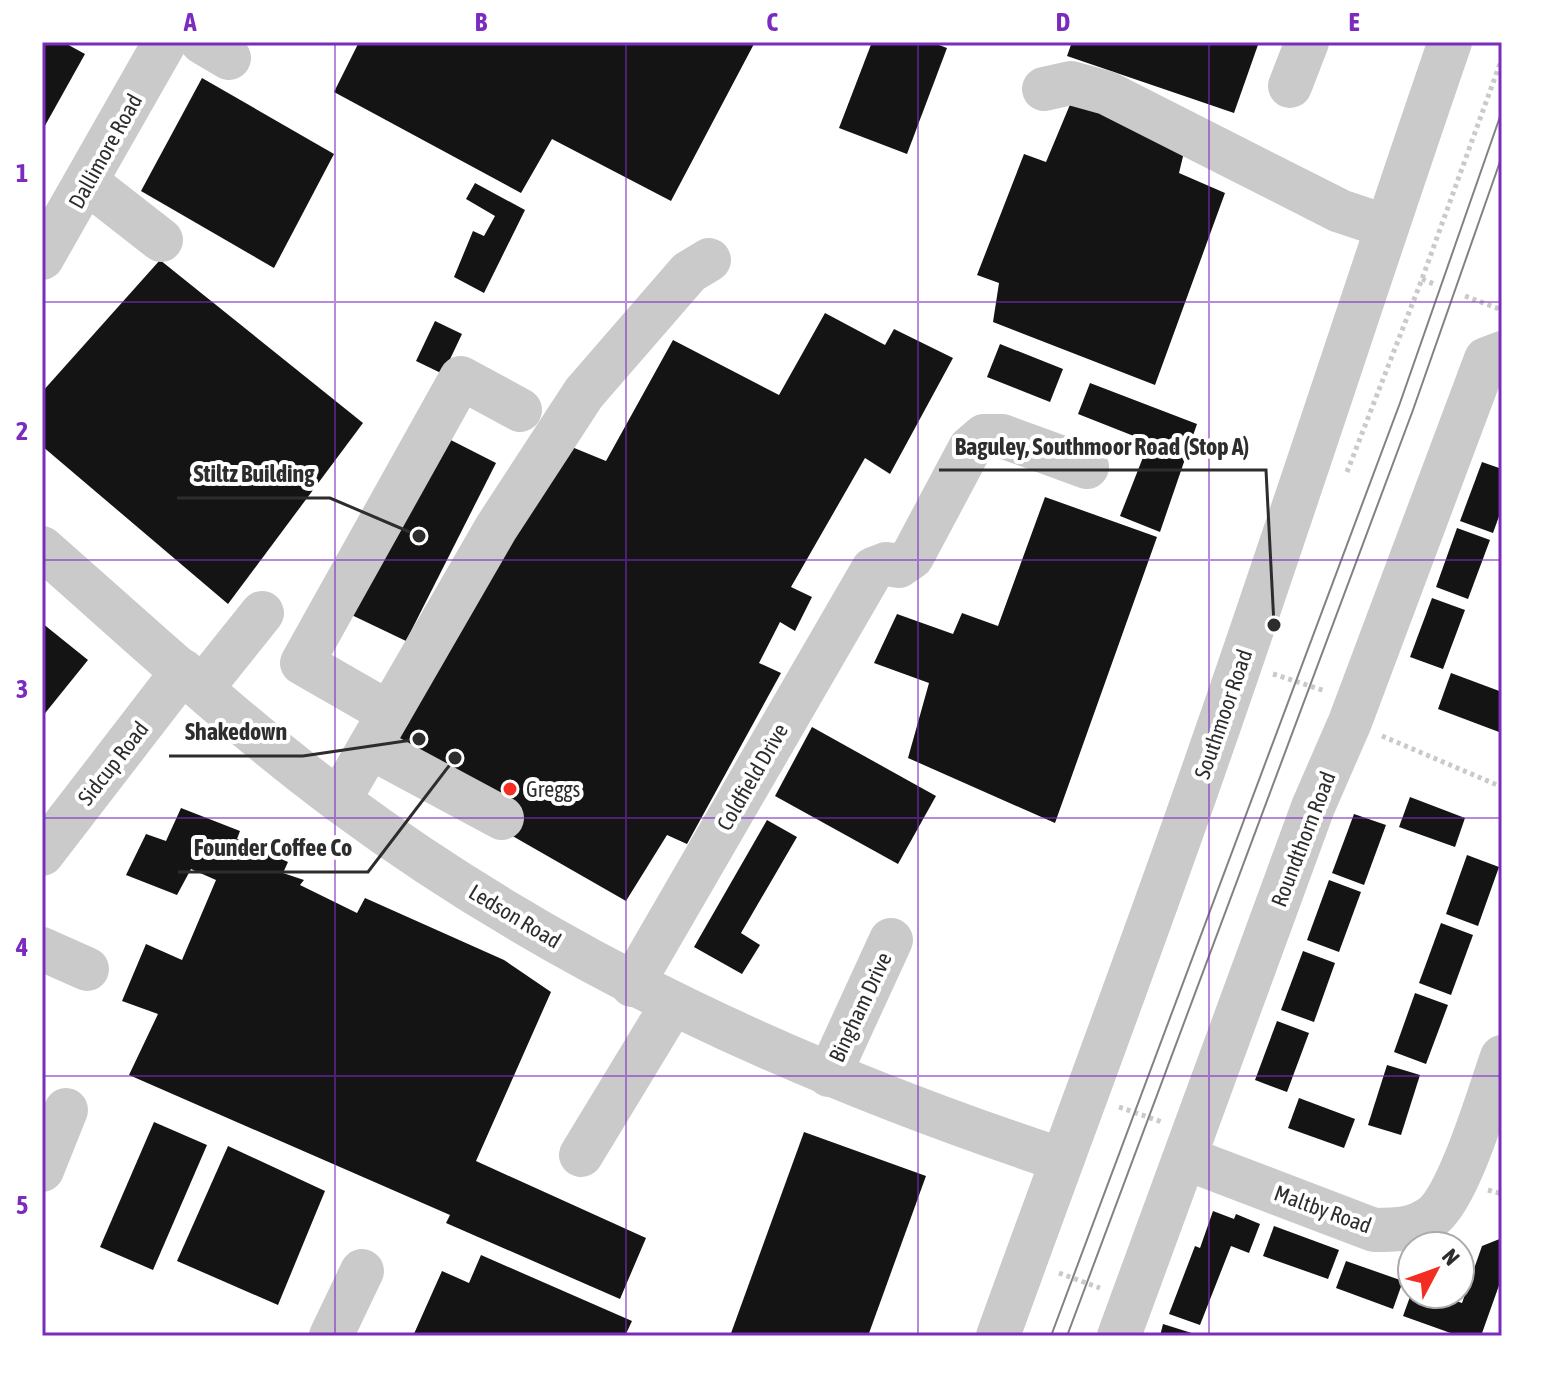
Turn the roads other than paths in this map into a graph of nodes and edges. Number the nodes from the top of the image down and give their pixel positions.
1 (1307, 42) edge
2 (1450, 42) edge
3 (181, 47) edge
4 (1290, 86) dead end
5 (1044, 89) dead end
6 (88, 183) junction
7 (1385, 226) junction
8 (161, 240) dead end
9 (42, 258) edge
10 (709, 260) dead end
11 (1502, 353) edge
12 (520, 410) dead end
13 (1087, 467) dead end
14 (42, 548) edge
15 (262, 613) dead end
16 (193, 680) junction
17 (387, 716) junction
18 (339, 800) junction
19 (502, 818) dead end
20 (42, 854) edge
21 (891, 940) dead end
22 (42, 949) edge
23 (87, 969) dead end
24 (632, 985) junction
25 (672, 1005) junction
26 (1502, 1057) edge
27 (829, 1075) junction
28 (66, 1110) dead end
29 (581, 1155) dead end
30 (1185, 1158) junction
31 (1062, 1160) junction
32 (42, 1170) edge
33 (362, 1271) dead end
34 (331, 1336) edge
35 (998, 1336) edge
36 (1119, 1336) edge

1 - 4 street
2 - 7 street, Southmoor Road
3 - 6 street, Dallimore Road
5 - 7 street
6 - 8 street
6 - 9 street, Dallimore Road
7 - 31 street, Southmoor Road
10 - 17 street
11 - 30 street, Roundthorn Road
12 - 17 street
13 - 24 street, Coldfield Drive
14 - 16 street, Ledson Road
15 - 16 street, Sidcup Road
16 - 18 street, Ledson Road
16 - 20 street, Sidcup Road
17 - 18 street
17 - 19 street
18 - 24 street, Ledson Road
21 - 27 street, Bingham Drive
22 - 23 street
24 - 25 street, Ledson Road
25 - 27 street, Ledson Road
25 - 29 street
26 - 30 street, Maltby Road
27 - 31 street, Ledson Road
28 - 32 street
30 - 36 street, Roundthorn Road
31 - 35 street, Southmoor Road
33 - 34 street

